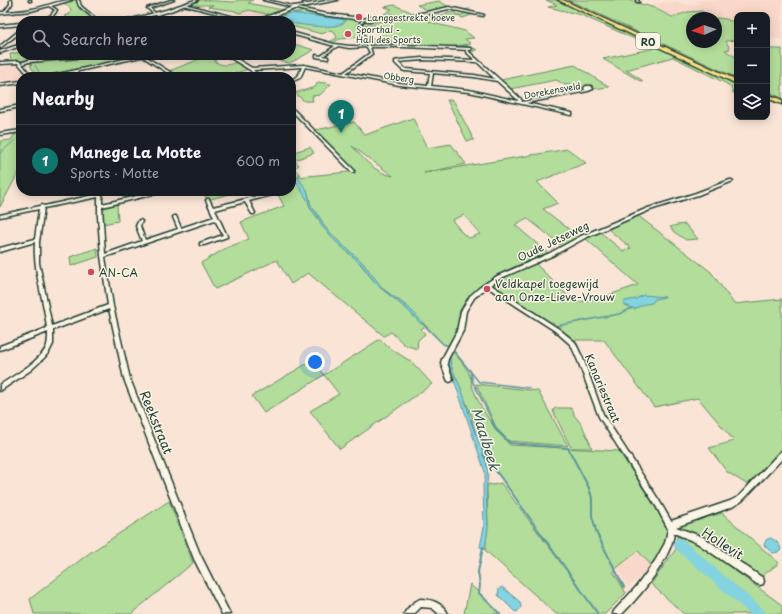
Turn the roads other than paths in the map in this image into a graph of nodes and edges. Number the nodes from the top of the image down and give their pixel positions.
1 (11, 0) edge
2 (53, 0) edge
3 (71, 0) edge
4 (78, 0) edge
5 (173, 0) edge
6 (197, 0) edge
7 (264, 0) edge
8 (312, 0) edge
9 (337, 0) edge
10 (560, 0) edge
11 (565, 0) edge
12 (57, 3) junction
13 (304, 4) junction
14 (184, 5) junction
15 (45, 6) junction
16 (49, 6) junction
17 (294, 7) junction
18 (52, 8) junction
19 (2, 13) edge
20 (156, 14) junction
21 (483, 15) dead end
22 (53, 16) edge
23 (92, 16) edge
24 (147, 16) edge
25 (160, 16) edge
26 (229, 16) edge
27 (270, 16) edge
28 (0, 17) edge
29 (364, 19) junction
30 (16, 24) edge
31 (0, 26) edge
32 (16, 34) edge
33 (296, 34) edge
34 (338, 45) junction
35 (0, 47) edge
36 (16, 47) edge
37 (370, 48) junction
38 (0, 52) edge
39 (316, 56) dead end
40 (322, 57) junction
41 (327, 58) dead end
42 (41, 60) edge
43 (124, 60) edge
44 (148, 60) edge
45 (236, 60) edge
46 (478, 61) junction
47 (0, 63) edge
48 (20, 63) junction
49 (304, 66) junction
50 (251, 69) junction
51 (76, 71) joint
52 (27, 72) edge
53 (71, 72) edge
54 (169, 72) edge
55 (254, 72) edge
56 (432, 72) junction
57 (343, 74) junction
58 (296, 78) edge
59 (497, 80) junction
60 (734, 80) edge
61 (734, 80) edge
62 (16, 83) edge
63 (0, 85) edge
64 (429, 87) junction
65 (588, 90) dead end
66 (770, 94) edge
67 (516, 97) junction
68 (770, 97) edge
69 (782, 99) edge
70 (509, 100) junction
71 (782, 102) edge
72 (520, 103) junction
73 (16, 107) edge
74 (0, 110) edge
75 (296, 113) edge
76 (571, 114) dead end
77 (16, 132) edge
78 (0, 134) edge
79 (353, 171) dead end
80 (732, 181) dead end
81 (87, 196) edge
82 (100, 196) edge
83 (142, 196) edge
84 (263, 196) edge
85 (208, 200) dead end
86 (246, 200) junction
87 (42, 206) junction
88 (100, 206) junction
89 (212, 209) junction
90 (253, 213) dead end
91 (0, 216) edge
92 (175, 217) dead end
93 (216, 218) junction
94 (140, 221) dead end
95 (180, 230) junction
96 (37, 240) junction
97 (144, 242) junction
98 (202, 244) dead end
99 (0, 250) edge
100 (103, 256) junction
101 (487, 285) junction
102 (111, 306) junction
103 (50, 329) junction
104 (0, 348) edge
105 (450, 379) dead end
106 (0, 388) edge
107 (782, 454) edge
108 (671, 528) junction
109 (760, 581) dead end
110 (226, 614) edge
111 (408, 614) edge
112 (444, 614) edge
113 (617, 614) edge

1 - 19 street
2 - 12 street
3 - 12 street
4 - 23 street
5 - 20 street
6 - 14 street
7 - 17 street
8 - 13 main road
9 - 13 main road
10 - 60 highway, R0
11 - 61 highway, R0
12 - 16 street
13 - 17 main road
14 - 20 street
14 - 26 street
15 - 16 street
15 - 18 street
15 - 19 street
16 - 18 street
17 - 27 main road
17 - 29 street
18 - 22 street
19 - 28 street
20 - 24 street
20 - 25 street
21 - 29 street
29 - 37 street
30 - 31 street
32 - 35 street
33 - 34 street
34 - 37 street
34 - 40 street
36 - 38 street
37 - 46 street
37 - 57 street
39 - 40 street
40 - 41 street
42 - 48 street
43 - 51 main road
44 - 54 street
45 - 50 street
46 - 56 street
46 - 59 street
47 - 48 street
48 - 52 street
49 - 50 street, Obberg
49 - 57 street, Obberg
49 - 58 street
50 - 55 street
51 - 53 main road
56 - 59 street
56 - 64 street
57 - 64 street, Obberg
59 - 67 street
62 - 63 main road
64 - 70 street, Obberg
65 - 72 street, Dorekensveld
66 - 69 highway
67 - 70 street
67 - 72 street
68 - 71 highway
70 - 72 street, Obberg
72 - 76 street, Obberg
73 - 74 street
75 - 79 street
77 - 78 street
80 - 101 street, Oude Jetseweg
81 - 87 street
82 - 88 street, Reekstraat
83 - 88 street
84 - 86 street
85 - 89 street
86 - 89 street
86 - 90 street
87 - 91 street
87 - 96 street
88 - 100 street, Reekstraat
89 - 93 street
92 - 95 street
93 - 95 street
93 - 98 street
94 - 97 street
95 - 97 street
96 - 99 street
96 - 103 street
97 - 100 street
100 - 102 street, Reekstraat
101 - 105 street, Oude Jetseweg
101 - 108 street, Kanariestraat
102 - 103 street
102 - 110 street, Reekstraat
103 - 104 street
103 - 106 street
107 - 108 street
108 - 109 street, Hollevit
108 - 113 street
111 - 112 street

